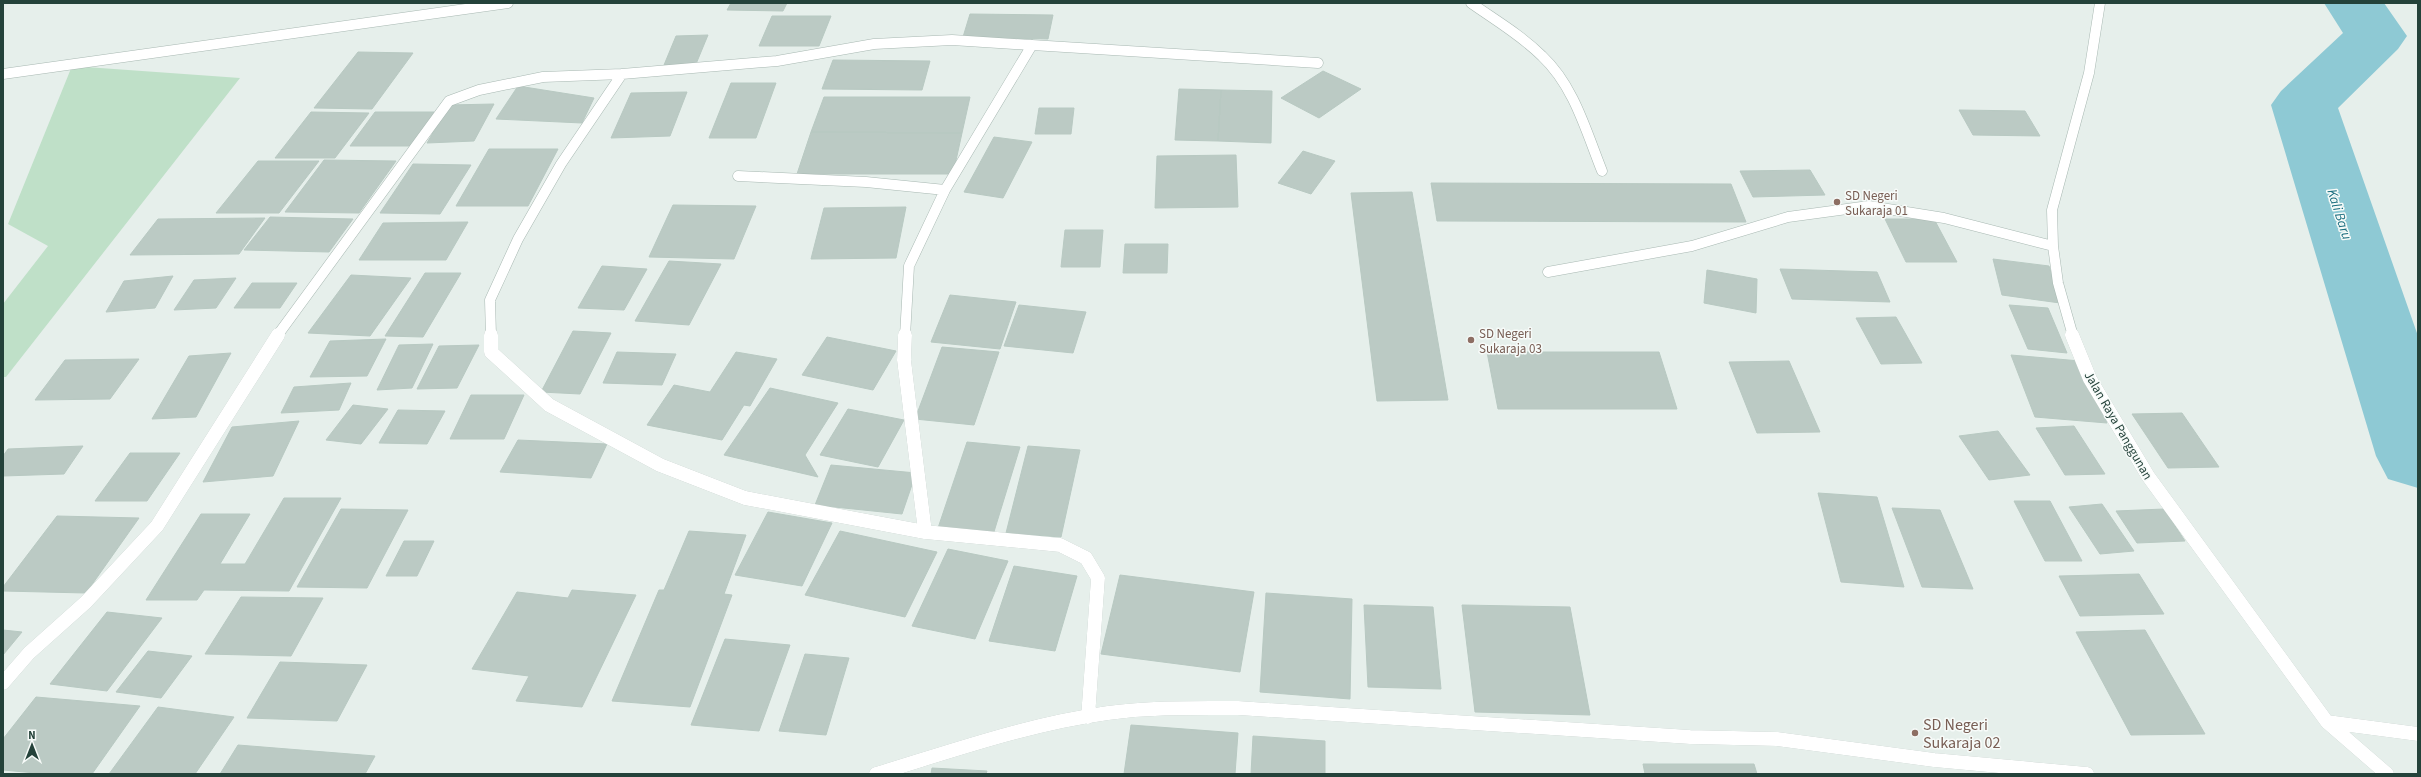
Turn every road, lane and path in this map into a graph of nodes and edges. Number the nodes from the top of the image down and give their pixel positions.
1 (508, 3) edge
2 (1471, 3) edge
3 (2100, 3) edge
4 (1032, 45) junction
5 (1318, 63) dead end
6 (3, 74) edge
7 (622, 74) junction
8 (1602, 171) dead end
9 (738, 176) dead end
10 (945, 190) junction
11 (2053, 246) junction
12 (1548, 272) dead end
13 (925, 532) junction
14 (3, 683) edge
15 (1088, 717) junction
16 (2327, 722) junction
17 (2418, 734) edge
18 (876, 774) edge
19 (2087, 774) edge
20 (2387, 774) edge

1 - 6 street
2 - 8 street
3 - 11 street, Jalan Raya Panggunan
4 - 5 street
4 - 7 street
4 - 10 street
7 - 13 street
7 - 14 street
9 - 10 street
10 - 13 street
11 - 12 street
11 - 16 street, Jalan Raya Panggunan
13 - 15 street
15 - 18 street
15 - 19 street
16 - 17 street
16 - 20 street, Jalan Raya Panggunan

